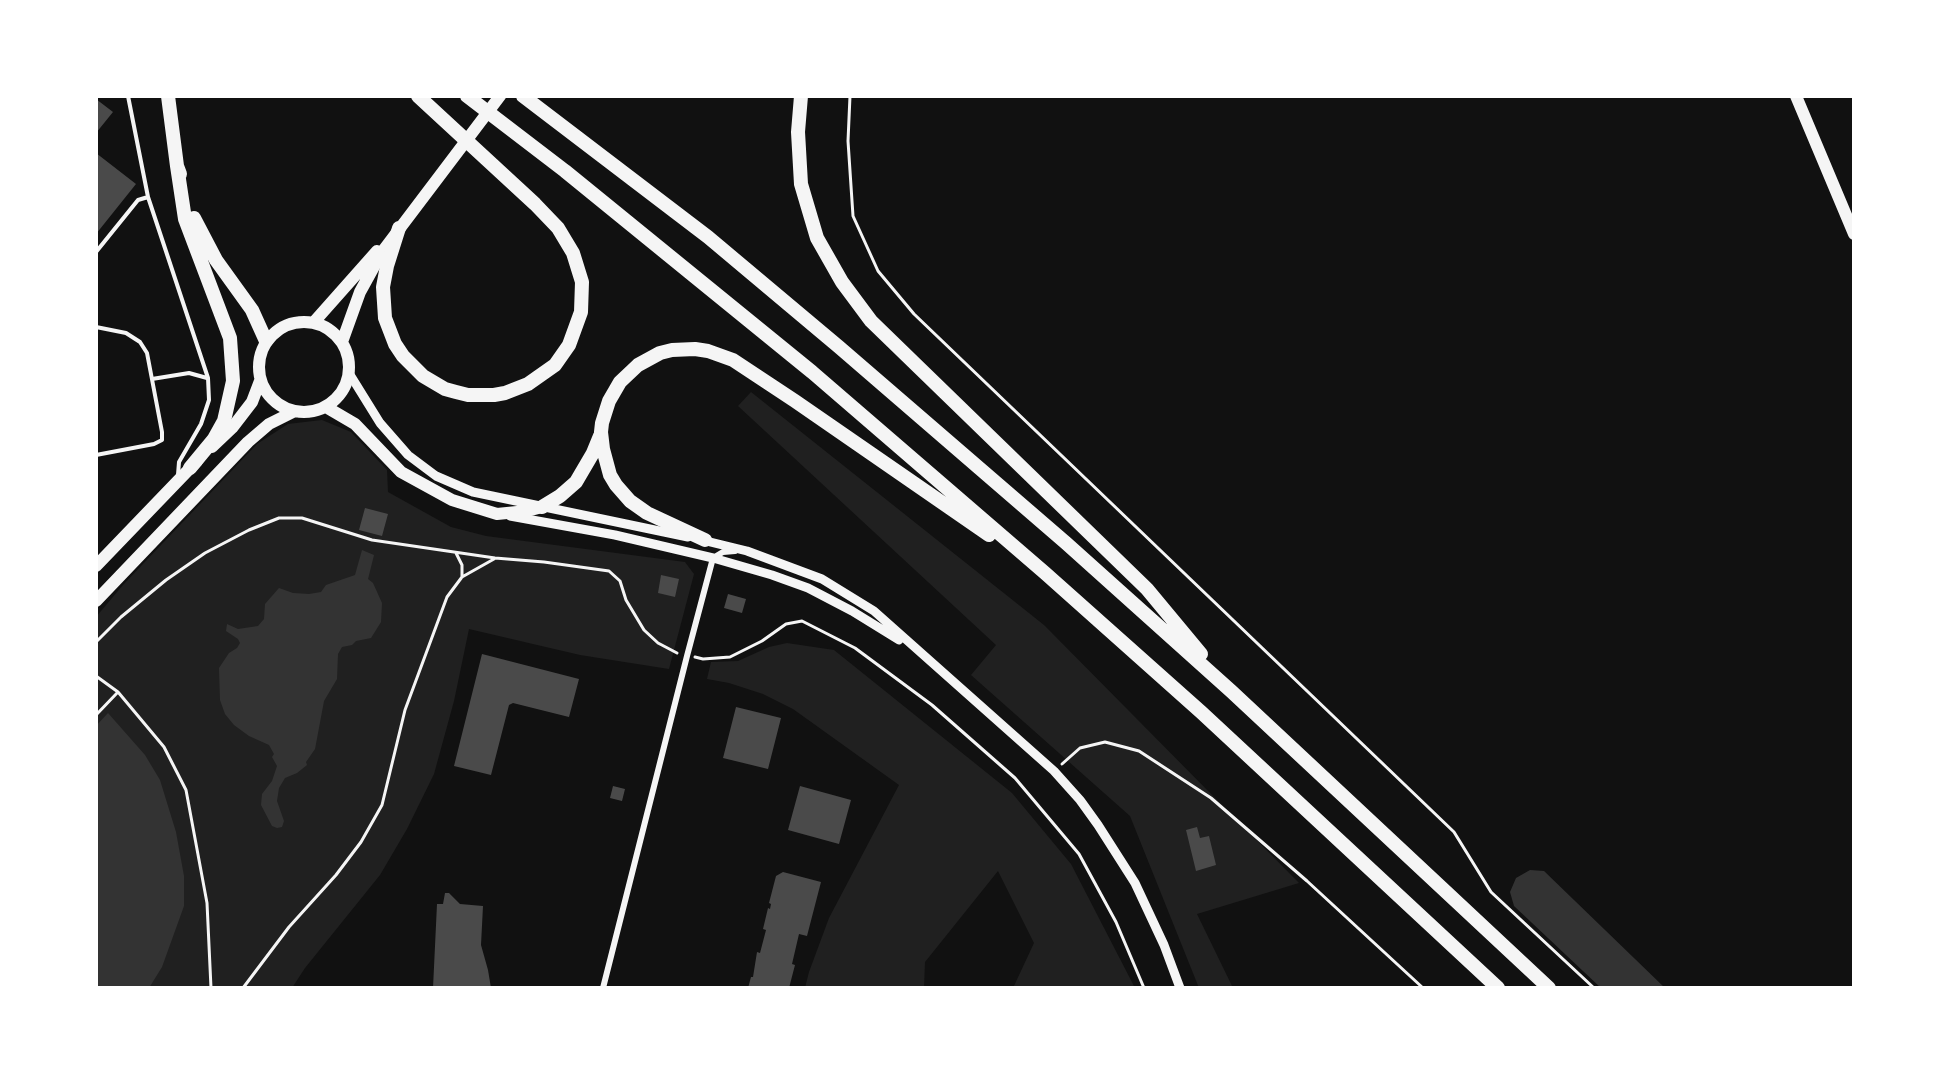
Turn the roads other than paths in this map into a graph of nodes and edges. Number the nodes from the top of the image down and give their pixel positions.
1 (128, 96) edge
2 (168, 96) edge
3 (418, 96) edge
4 (467, 96) edge
5 (500, 96) edge
6 (523, 96) edge
7 (801, 96) edge
8 (1796, 96) edge
9 (177, 165) junction
10 (148, 197) junction
11 (399, 228) junction
12 (1854, 234) edge
13 (96, 252) edge
14 (314, 322) junction
15 (96, 327) edge
16 (266, 341) junction
17 (342, 342) junction
18 (350, 373) junction
19 (208, 378) junction
20 (152, 379) junction
21 (260, 381) junction
22 (326, 407) junction
23 (295, 411) junction
24 (601, 432) junction
25 (96, 455) edge
26 (190, 468) junction
27 (177, 481) junction
28 (542, 507) junction
29 (497, 514) junction
30 (705, 540) junction
31 (747, 551) junction
32 (713, 558) junction
33 (96, 566) edge
34 (1045, 573) junction
35 (96, 601) edge
36 (919, 652) junction
37 (1231, 691) junction
38 (603, 988) edge
39 (1180, 988) edge
40 (1498, 988) edge
41 (1549, 988) edge

1 - 10 lane
2 - 9 highway
3 - 11 highway
4 - 34 highway
5 - 11 main road
6 - 37 highway
7 - 37 highway
8 - 12 main road
9 - 16 highway
9 - 26 highway
10 - 13 lane
10 - 19 lane
11 - 14 main road
11 - 17 main road
14 - 16 main road
14 - 17 main road
15 - 20 lane
16 - 21 main road
17 - 18 main road
18 - 22 main road
18 - 28 street
19 - 20 lane
19 - 27 lane
20 - 25 lane
21 - 23 main road
21 - 26 main road
22 - 23 main road
22 - 29 main road
23 - 35 main road
24 - 28 highway
24 - 30 highway
24 - 34 highway
26 - 27 main road
27 - 33 main road
28 - 29 main road
28 - 30 street
29 - 32 street
30 - 31 street
31 - 32 street
31 - 36 street
32 - 36 street
32 - 38 street
34 - 40 highway
36 - 39 street
37 - 41 highway

